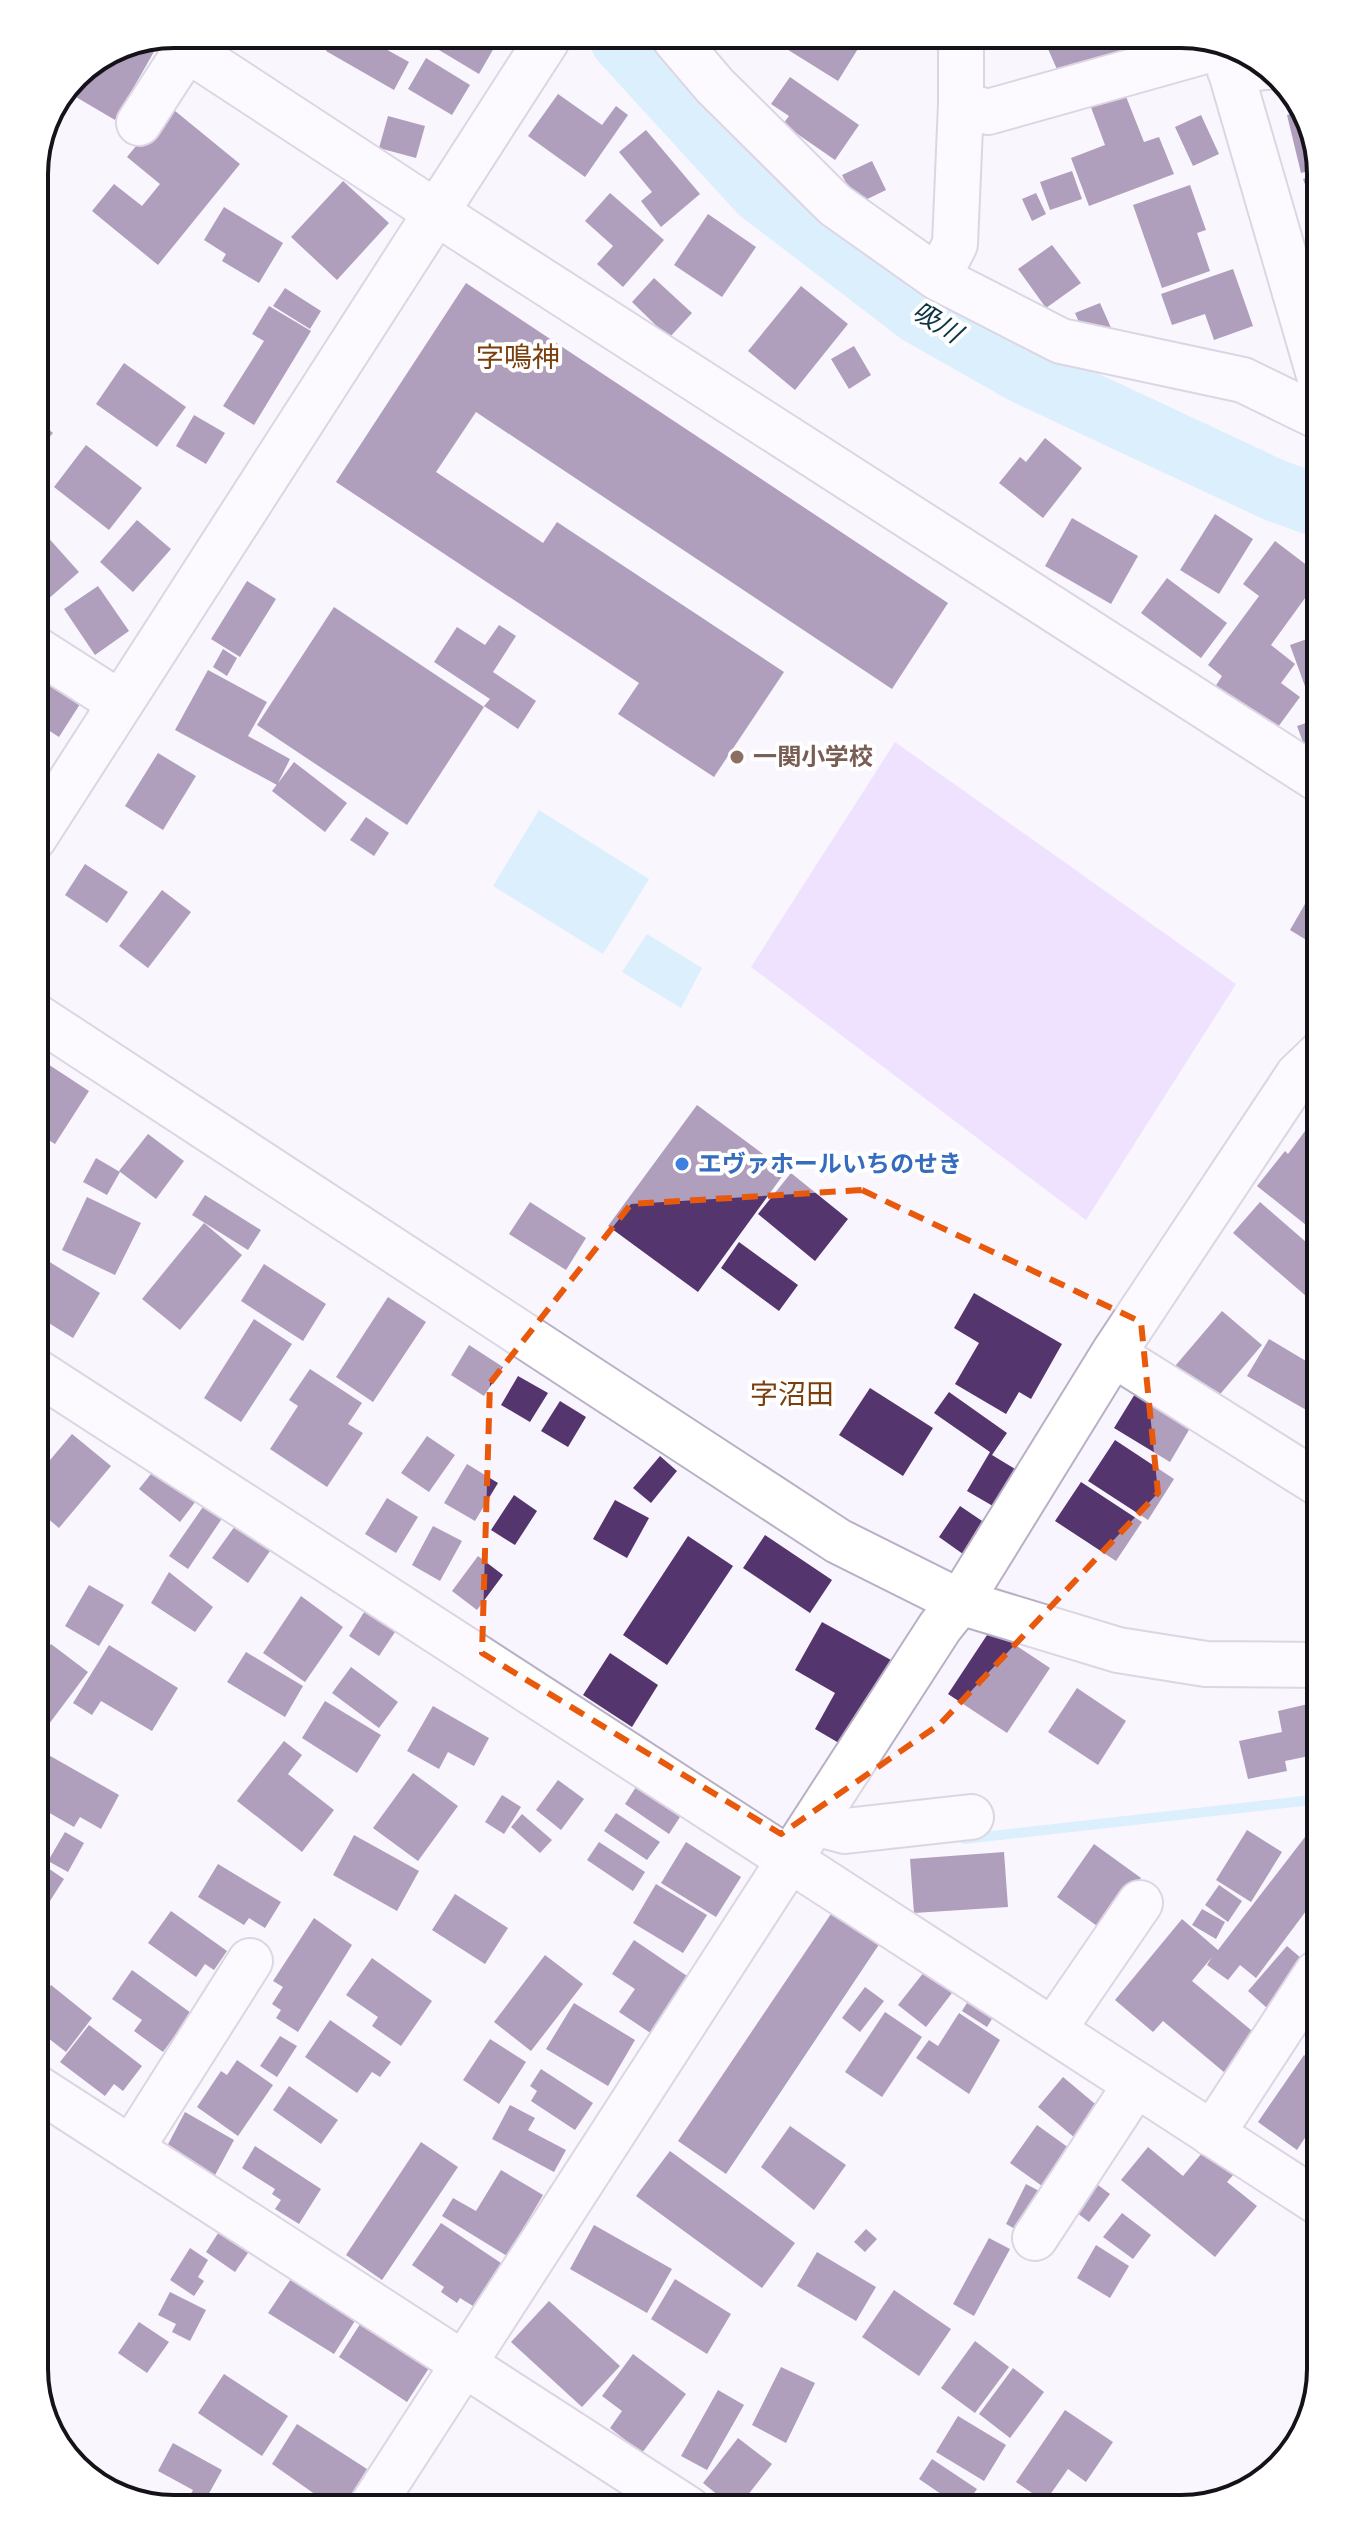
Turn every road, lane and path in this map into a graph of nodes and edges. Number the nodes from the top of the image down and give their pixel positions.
1 (182, 48) edge
2 (185, 48) edge
3 (542, 48) edge
4 (683, 48) edge
5 (961, 48) edge
6 (1230, 58) edge
7 (1237, 61) edge
8 (961, 104) junction
9 (139, 123) dead end
10 (437, 213) junction
11 (938, 278) junction
12 (1307, 294) edge
13 (1307, 411) edge
14 (48, 657) edge
15 (120, 703) junction
16 (1307, 772) edge
17 (48, 816) edge
18 (48, 1024) edge
19 (1307, 1066) edge
20 (1113, 1354) junction
21 (48, 1379) edge
22 (1307, 1476) edge
23 (960, 1602) junction
24 (1307, 1665) edge
25 (971, 1817) dead end
26 (815, 1823) junction
27 (790, 1860) junction
28 (1140, 1903) dead end
29 (250, 1961) dead end
30 (1307, 1988) edge
31 (1053, 2030) junction
32 (1136, 2084) junction
33 (48, 2095) edge
34 (1212, 2134) junction
35 (131, 2149) junction
36 (1307, 2195) edge
37 (1035, 2238) dead end
38 (464, 2365) junction
39 (379, 2495) edge
40 (666, 2495) edge

1 - 9 street
2 - 10 street
3 - 10 street
4 - 11 street
5 - 8 street
6 - 8 street
7 - 12 street
8 - 11 street
10 - 15 street
10 - 16 street
11 - 13 street
14 - 15 street
15 - 17 street
18 - 23 street
19 - 20 street
20 - 22 street
20 - 23 street
21 - 27 street
23 - 24 street
23 - 26 street
25 - 26 street
26 - 27 street
27 - 31 street
27 - 38 street
28 - 31 street
29 - 35 street
30 - 34 street
31 - 32 street
32 - 34 street
32 - 37 street
33 - 35 street
34 - 36 street
35 - 38 street
38 - 39 street
38 - 40 street

